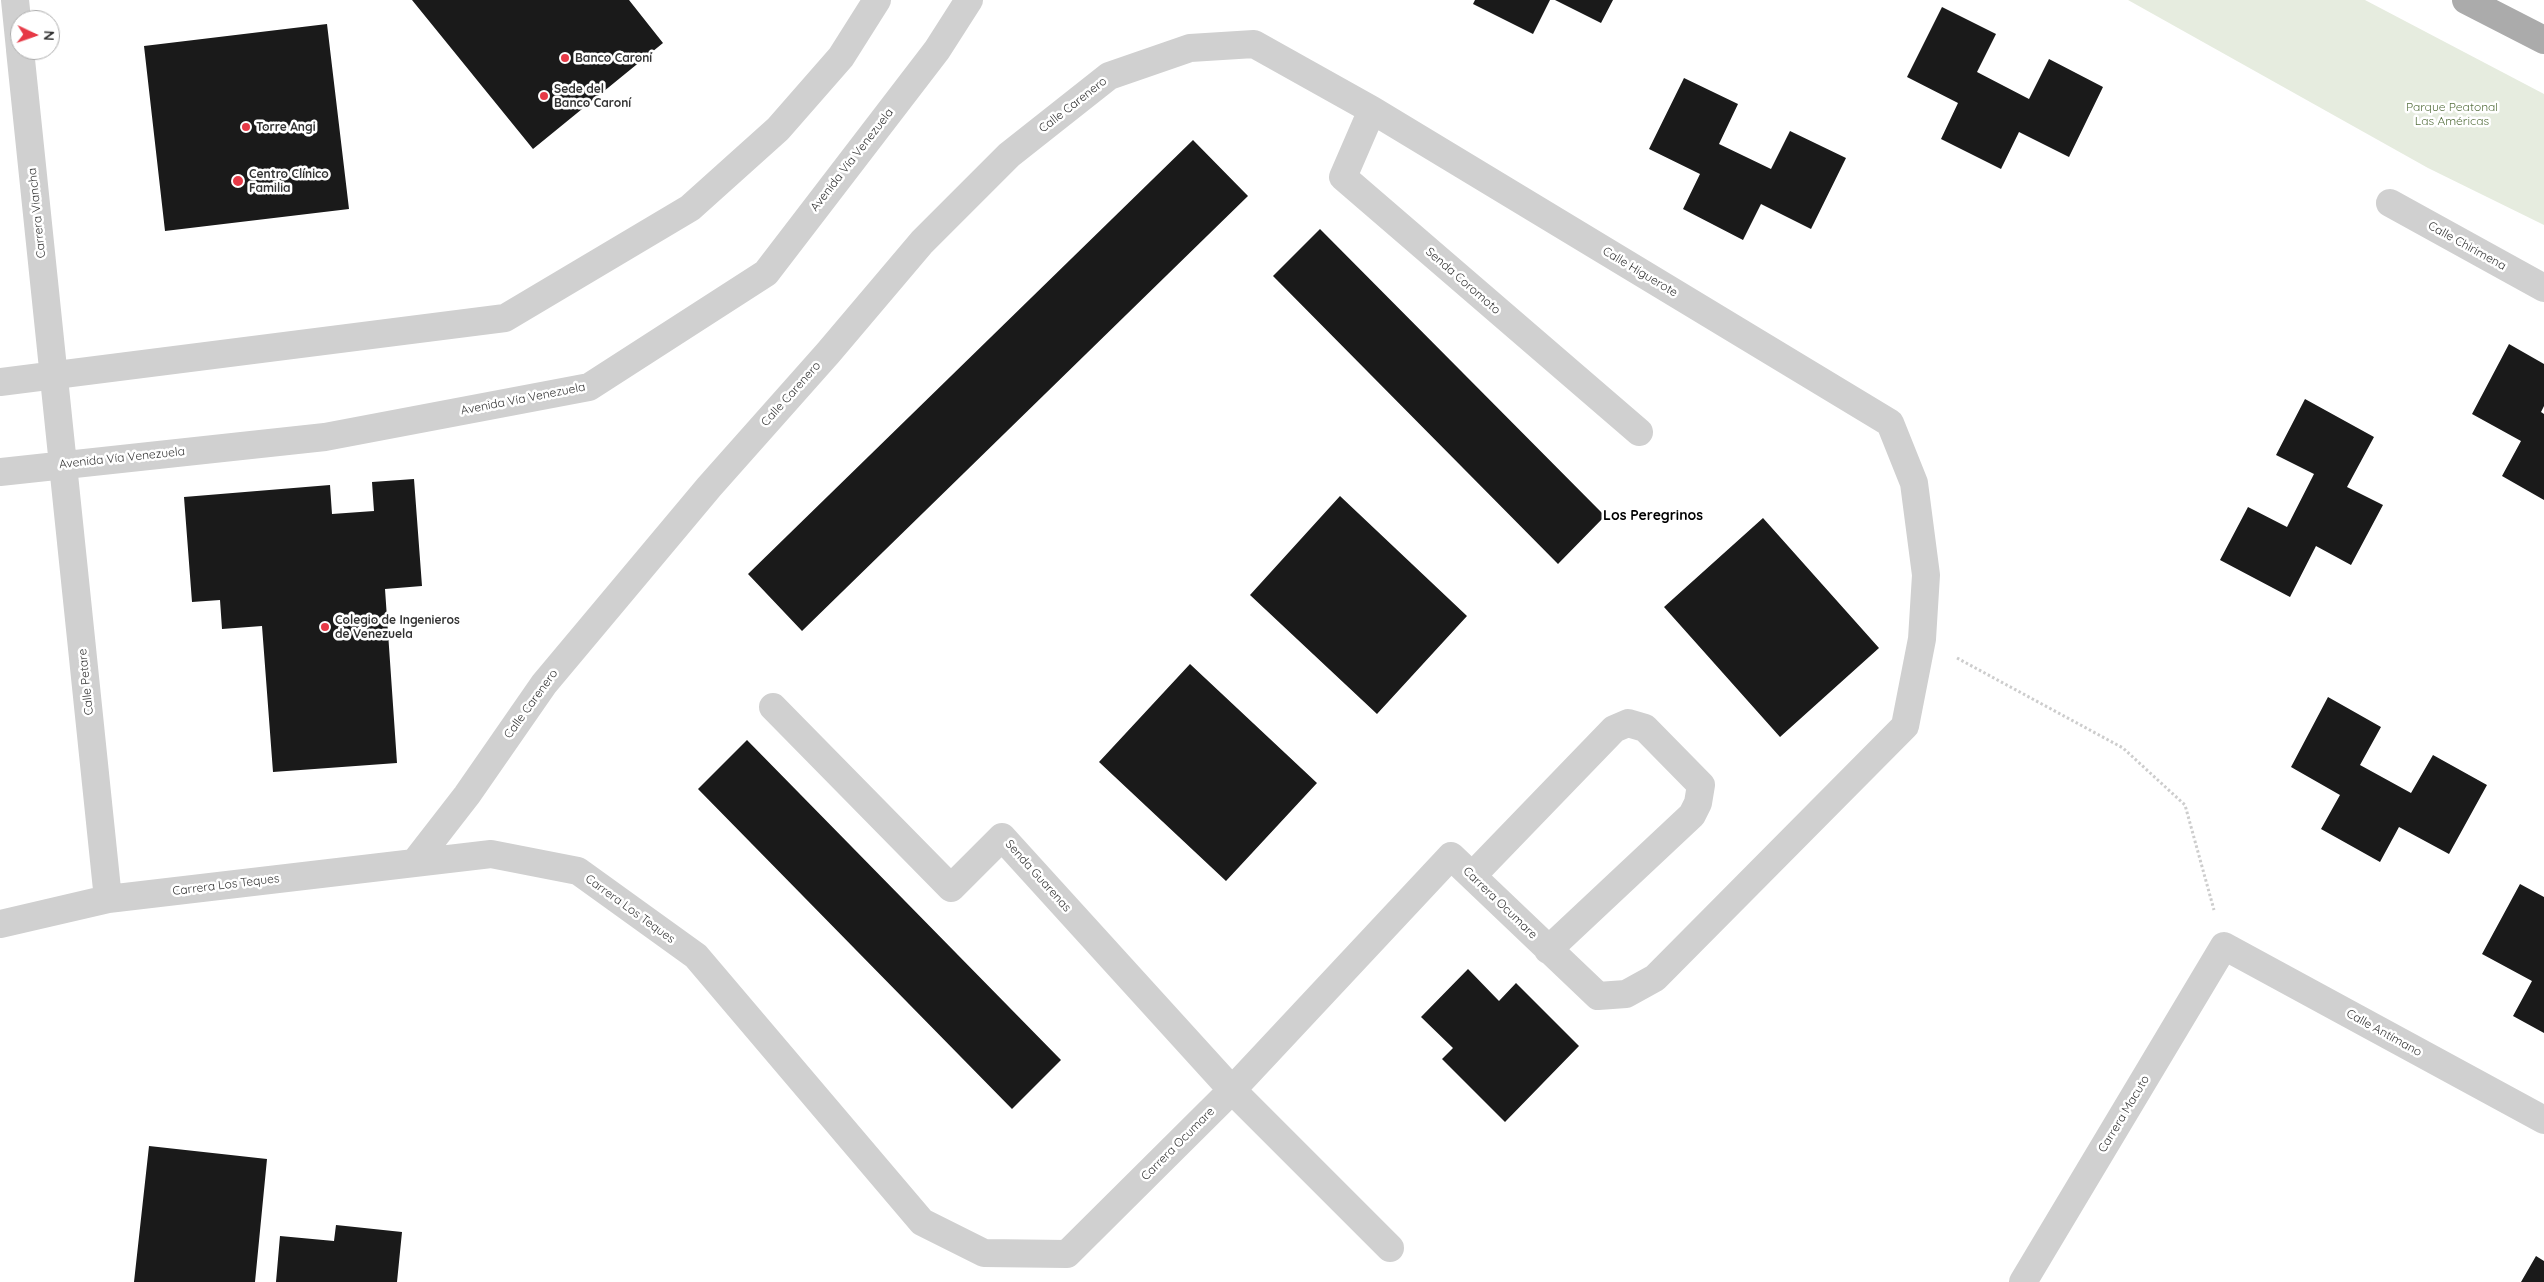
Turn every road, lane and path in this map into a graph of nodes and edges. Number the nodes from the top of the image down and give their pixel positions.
1 (877, 0) edge
2 (969, 0) edge
3 (2466, 0) edge
4 (2544, 40) edge
5 (1254, 44) joint
6 (21, 60) edge
7 (1372, 110) junction
8 (2390, 203) dead end
9 (2544, 288) edge
10 (54, 376) junction
11 (0, 382) edge
12 (1639, 432) dead end
13 (63, 464) junction
14 (0, 472) edge
15 (1926, 575) joint
16 (1922, 639) junction
17 (773, 707) dead end
18 (415, 862) junction
19 (1472, 876) junction
20 (108, 899) junction
21 (0, 924) edge
22 (2224, 946) junction
23 (1548, 950) junction
24 (1232, 1090) junction
25 (2544, 1120) edge
26 (1390, 1248) dead end
27 (984, 1253) joint
28 (2023, 1282) edge

1 - 10 street
2 - 13 street, Avenida Vía Venezuela
3 - 4 main road
5 - 7 street, Calle Higuerote
5 - 18 street, Calle Carenero
6 - 10 street, Carrera Viancha
7 - 12 street, Senda Coromoto
7 - 15 street, Calle Higuerote
8 - 9 street, Calle Chirimena
10 - 11 street
10 - 13 street, Carrera Viancha
13 - 14 street, Avenida Vía Venezuela
13 - 20 street, Calle Petare
15 - 16 street, Carrera Ocumare
16 - 22 path
16 - 23 street, Carrera Ocumare
17 - 24 street, Senda Guarenas
18 - 20 street, Carrera Los Teques
18 - 27 street, Carrera Los Teques
19 - 23 street, Carrera Ocumare
19 - 23 street
19 - 24 street, Carrera Ocumare
20 - 21 street, Carrera Los Teques
22 - 25 street, Calle Antímano
22 - 28 street, Carrera Macuto
24 - 26 street
24 - 27 street, Carrera Ocumare

